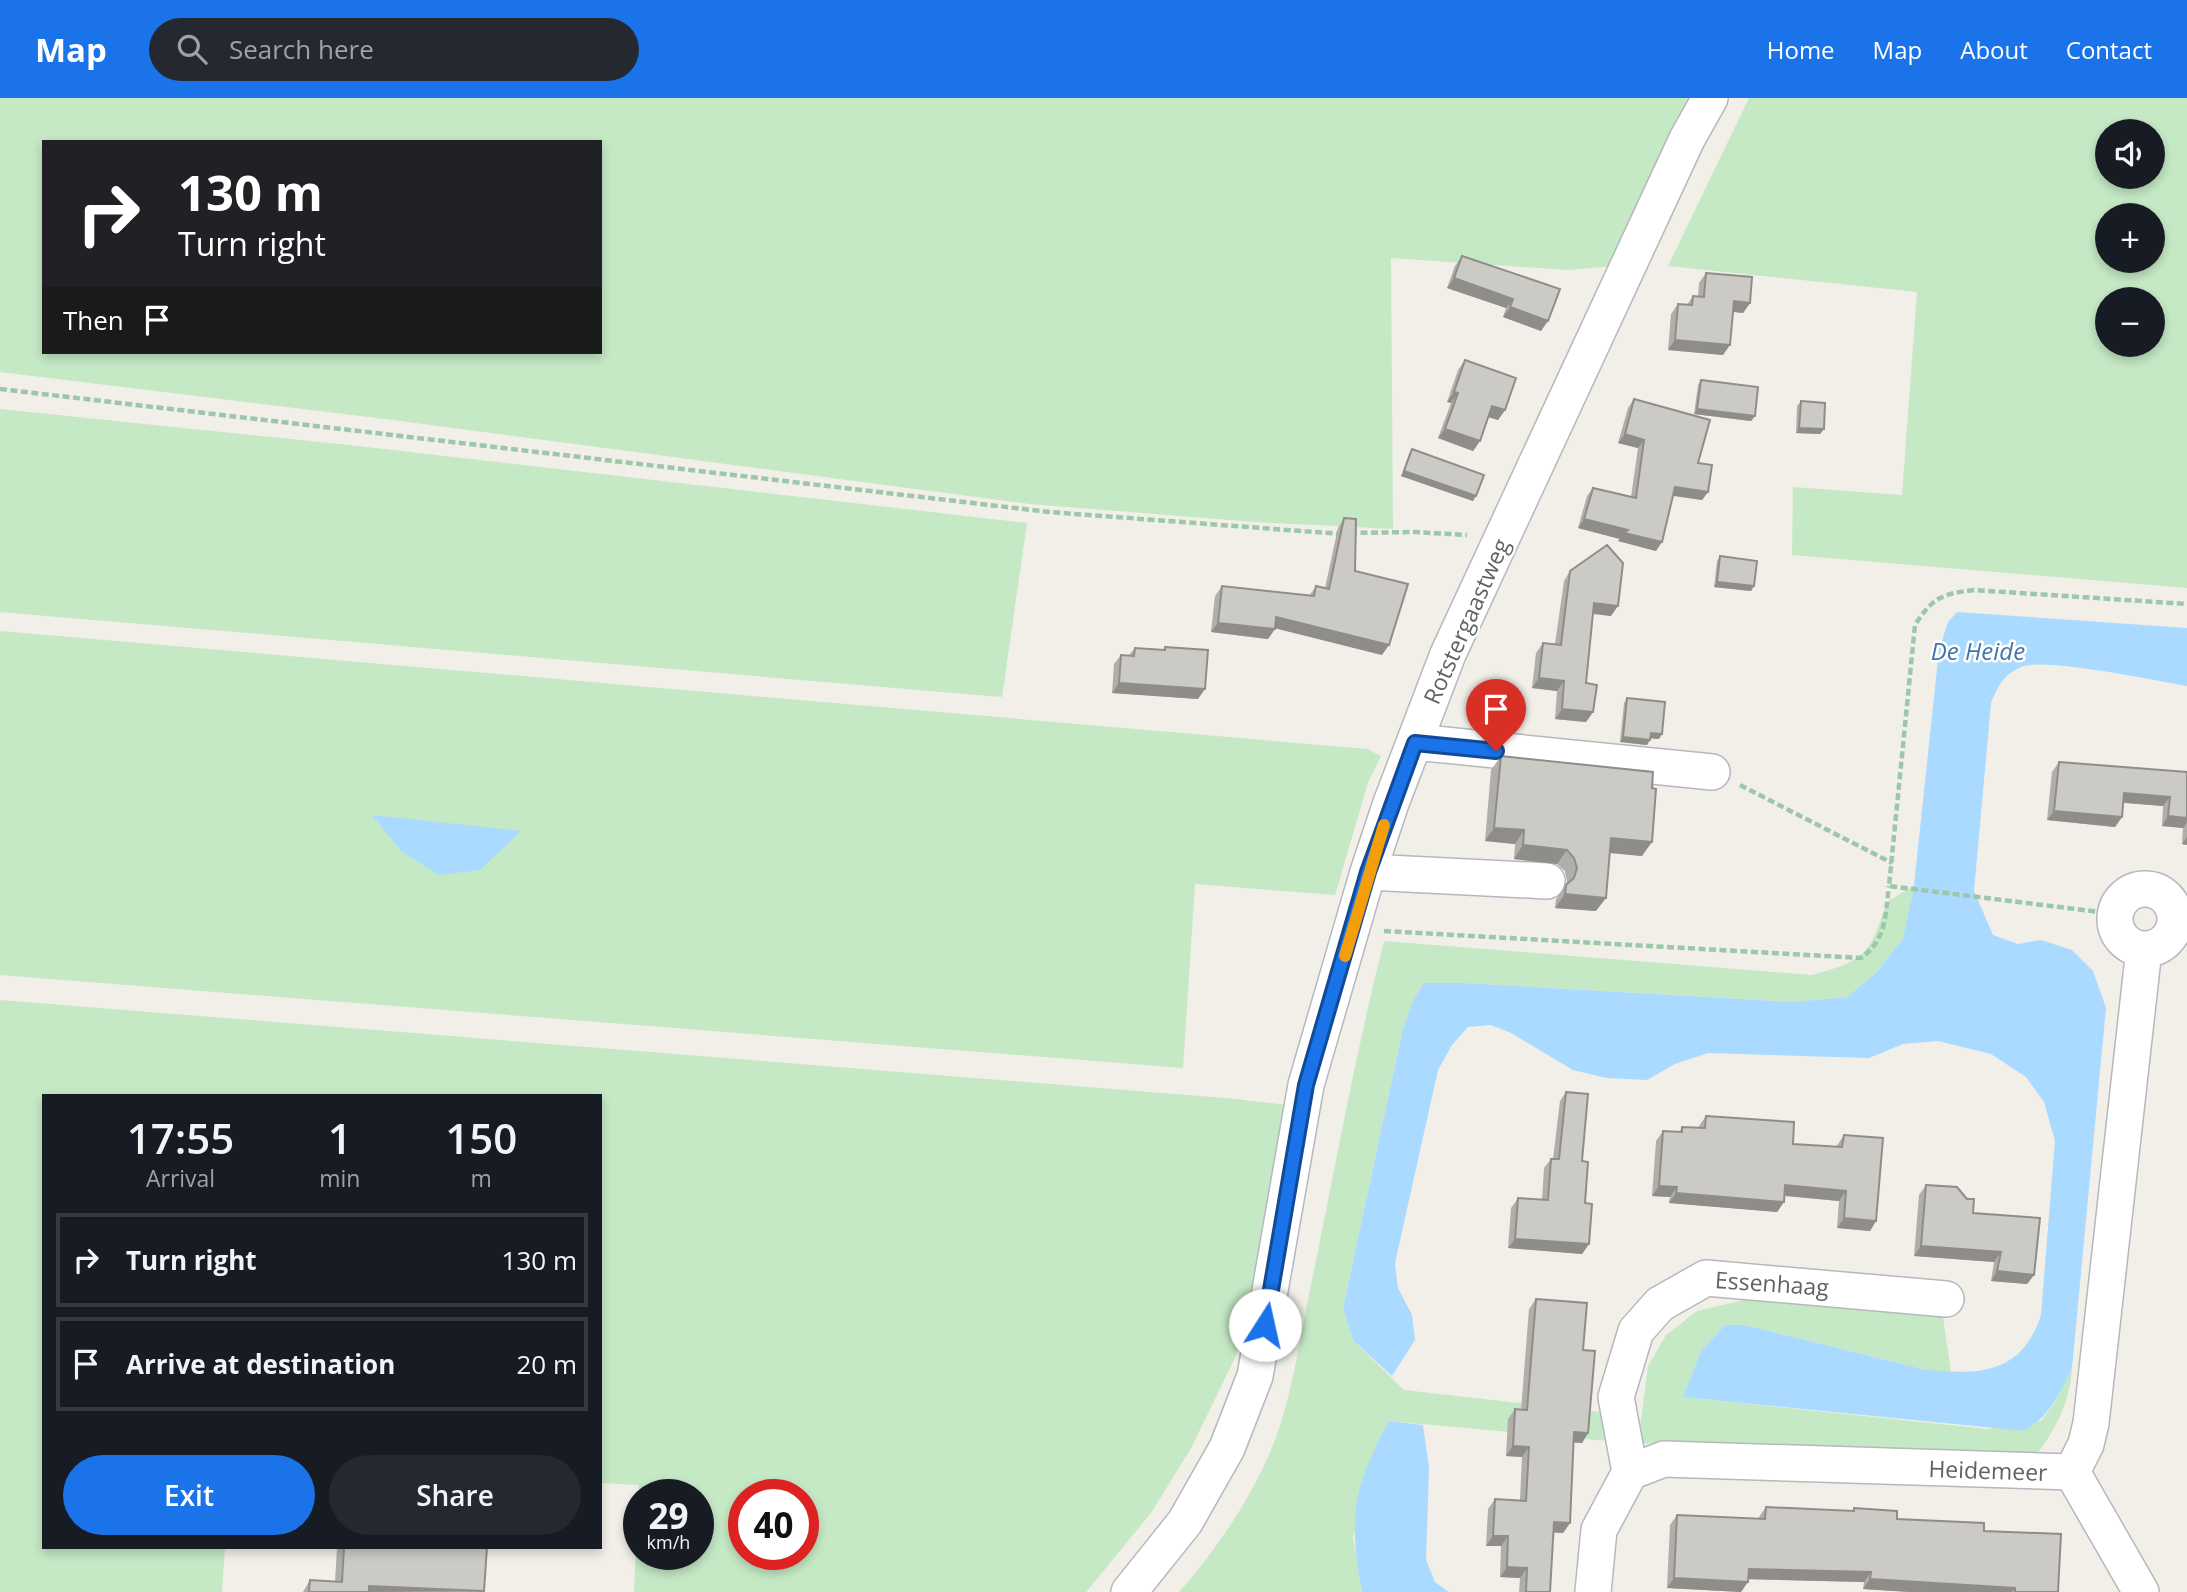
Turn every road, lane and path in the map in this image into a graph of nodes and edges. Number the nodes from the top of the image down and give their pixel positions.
1 (1710, 98) edge
2 (0, 389) edge
3 (1503, 537) junction
4 (2187, 604) edge
5 (1415, 743) junction
6 (1712, 772) joint
7 (1892, 863) junction
8 (1368, 872) junction
9 (1548, 881) dead end
10 (1889, 886) junction
11 (2116, 914) junction
12 (1352, 930) junction
13 (2144, 949) junction
14 (1946, 1299) dead end
15 (1630, 1472) junction
16 (2072, 1472) junction
17 (1129, 1592) edge
18 (1593, 1592) edge
19 (2141, 1592) edge

1 - 3 street, Rotstergaastweg
2 - 3 path
3 - 5 street, Rotstergaastweg
4 - 7 path
5 - 6 street
5 - 8 street, Rotstergaastweg
6 - 7 path
7 - 10 path
8 - 9 street
8 - 12 street, Rotstergaastweg
10 - 11 path
10 - 12 path
11 - 13 street
11 - 13 street
12 - 17 street, Rotstergaastweg
13 - 16 street, Heidemeer
14 - 15 street, Essenhaag
15 - 16 street, Heidemeer
15 - 18 street
16 - 19 street

